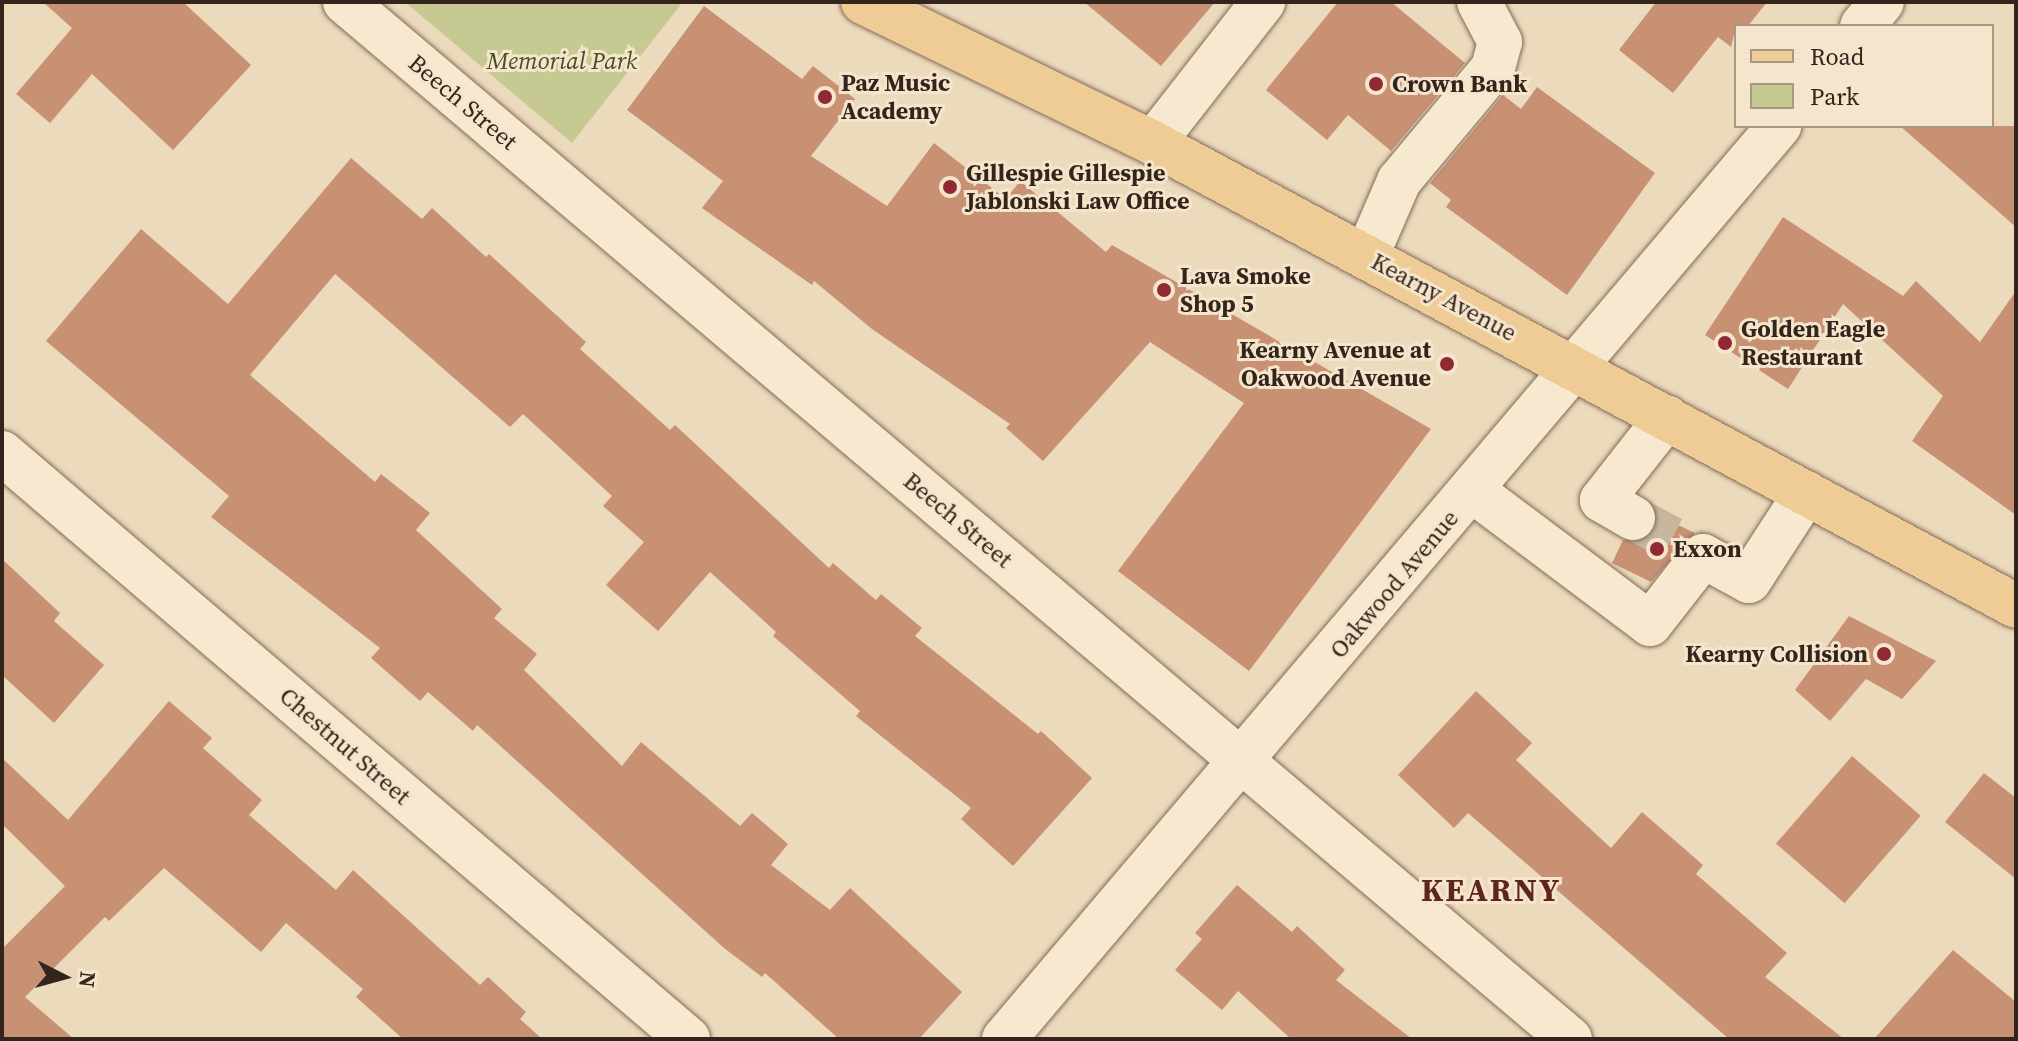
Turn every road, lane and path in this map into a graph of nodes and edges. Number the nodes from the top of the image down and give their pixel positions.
1 (345, 2) edge
2 (863, 2) edge
3 (1263, 2) edge
4 (1479, 2) edge
5 (1882, 2) edge
6 (1864, 24) edge
7 (1777, 128) edge
8 (1153, 143) junction
9 (1367, 255) junction
10 (1577, 369) junction
11 (1667, 417) junction
12 (2, 453) edge
13 (1473, 491) junction
14 (1806, 493) junction
15 (1553, 550) junction
16 (2016, 606) edge
17 (1244, 761) junction
18 (688, 1039) edge
19 (1004, 1039) edge
20 (1570, 1039) edge

1 - 17 street, Beech Street
2 - 8 main road, Kearny Avenue
3 - 8 street
4 - 9 street
5 - 6 street
7 - 10 street, Oakwood Avenue
8 - 9 main road, Kearny Avenue
9 - 10 main road, Kearny Avenue
10 - 11 main road, Kearny Avenue
10 - 13 street, Oakwood Avenue
11 - 14 main road, Kearny Avenue
11 - 15 street
12 - 18 street, Chestnut Street
13 - 15 street
13 - 17 street, Oakwood Avenue
14 - 15 street
14 - 16 main road, Kearny Avenue
17 - 19 street, Oakwood Avenue
17 - 20 street, Beech Street

